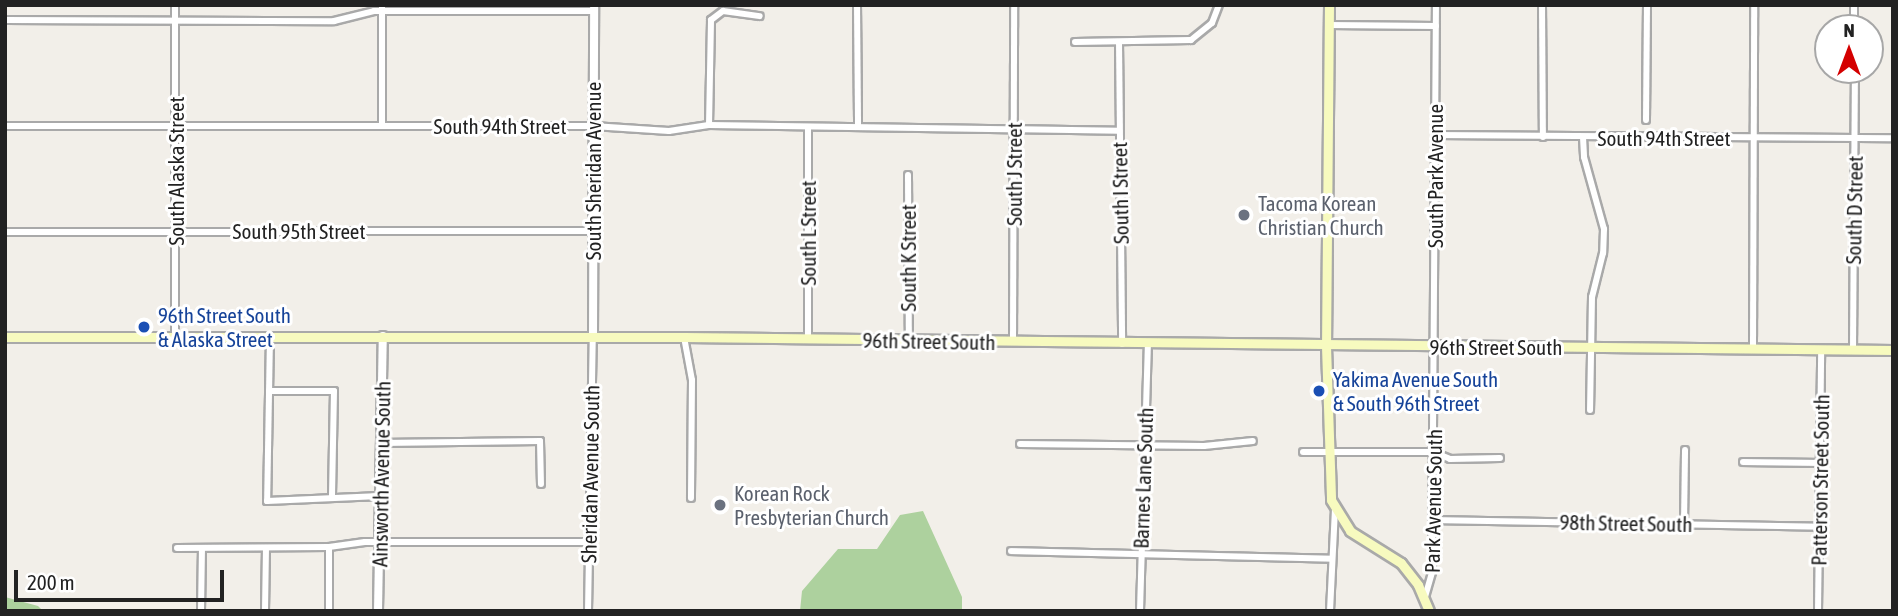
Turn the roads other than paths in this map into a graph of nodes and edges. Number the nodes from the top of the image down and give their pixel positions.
1 (175, 5) edge
2 (857, 5) edge
3 (1014, 5) edge
4 (1219, 5) edge
5 (1329, 5) edge
6 (1436, 5) edge
7 (1542, 5) edge
8 (1647, 5) edge
9 (1754, 5) edge
10 (382, 8) edge
11 (594, 8) edge
12 (760, 16) dead end
13 (175, 19) junction
14 (5, 20) edge
15 (1329, 25) junction
16 (1436, 26) junction
17 (1075, 42) dead end
18 (1119, 42) junction
19 (1855, 84) edge
20 (1646, 120) dead end
21 (176, 125) junction
22 (709, 125) junction
23 (5, 126) edge
24 (382, 126) junction
25 (593, 126) junction
26 (808, 127) junction
27 (858, 127) junction
28 (1014, 130) junction
29 (1119, 131) junction
30 (1435, 135) junction
31 (1543, 137) junction
32 (1583, 137) junction
33 (1855, 138) junction
34 (1893, 138) edge
35 (1753, 139) junction
36 (908, 175) dead end
37 (176, 231) junction
38 (592, 231) junction
39 (5, 232) edge
40 (175, 336) junction
41 (270, 336) junction
42 (383, 336) junction
43 (5, 337) edge
44 (593, 337) junction
45 (684, 337) junction
46 (808, 339) junction
47 (908, 341) junction
48 (1013, 342) junction
49 (1122, 344) junction
50 (1148, 344) junction
51 (1326, 346) junction
52 (1435, 347) junction
53 (1590, 348) junction
54 (1753, 349) junction
55 (1821, 350) junction
56 (1853, 350) junction
57 (1893, 350) edge
58 (269, 391) junction
59 (1590, 410) dead end
60 (1253, 441) dead end
61 (381, 443) junction
62 (1020, 444) dead end
63 (1144, 445) junction
64 (1685, 450) dead end
65 (1303, 452) dead end
66 (1328, 452) junction
67 (1433, 452) junction
68 (1500, 458) dead end
69 (1742, 462) dead end
70 (1820, 463) junction
71 (541, 484) dead end
72 (332, 496) junction
73 (380, 496) junction
74 (691, 498) dead end
75 (1335, 510) junction
76 (1433, 520) junction
77 (1684, 524) junction
78 (1819, 527) junction
79 (589, 542) junction
80 (380, 544) junction
81 (330, 547) junction
82 (177, 548) dead end
83 (202, 548) junction
84 (266, 548) junction
85 (1012, 551) dead end
86 (1141, 552) junction
87 (1330, 559) junction
88 (1425, 597) junction
89 (201, 611) edge
90 (265, 611) edge
91 (328, 611) edge
92 (379, 611) edge
93 (588, 611) edge
94 (1140, 611) edge
95 (1330, 611) edge
96 (1429, 611) edge
97 (1818, 611) edge

1 - 13 street, South Alaska Street
2 - 27 street
3 - 28 street, South J Street
4 - 18 street
5 - 15 main road
6 - 16 street, South Park Avenue
7 - 31 street
8 - 20 street
9 - 35 street
10 - 11 street
10 - 13 street
10 - 24 street
11 - 25 street, South Sheridan Avenue
12 - 22 street
13 - 14 street
13 - 21 street, South Alaska Street
15 - 16 street
15 - 51 main road
16 - 30 street, South Park Avenue
17 - 18 street
18 - 29 street, South I Street
19 - 33 street, South D Street
21 - 23 street, South 94th Street
21 - 24 street, South 94th Street
21 - 37 street, South Alaska Street
22 - 25 street, South 94th Street
22 - 26 street, South 94th Street
24 - 25 street, South 94th Street
25 - 38 street, South Sheridan Avenue
26 - 27 street, South 94th Street
26 - 46 street, South L Street
27 - 28 street, South 94th Street
28 - 29 street, South 94th Street
28 - 48 street, South J Street
29 - 49 street, South I Street
30 - 31 street, South 94th Street
30 - 52 street, South Park Avenue
31 - 32 street, South 94th Street
32 - 35 street, South 94th Street
32 - 53 street
33 - 34 street, South 94th Street
33 - 35 street, South 94th Street
33 - 56 street, South D Street
35 - 54 street
36 - 47 street, South K Street
37 - 38 street, South 95th Street
37 - 39 street, South 95th Street
37 - 40 street, South Alaska Street
38 - 44 street, South Sheridan Avenue
40 - 41 main road, 96th Street South
40 - 43 main road, 96th Street South
41 - 42 main road, 96th Street South
41 - 58 street
42 - 44 main road, 96th Street South
42 - 61 street, Ainsworth Avenue South
44 - 45 main road, 96th Street South
44 - 79 street, Sheridan Avenue South
45 - 46 main road, 96th Street South
45 - 74 street
46 - 47 main road, 96th Street South
47 - 48 main road, 96th Street South
48 - 49 main road, 96th Street South
49 - 50 main road, 96th Street South
50 - 51 main road, 96th Street South
50 - 63 street, Barnes Lane South
51 - 52 main road, 96th Street South
51 - 66 main road
52 - 53 main road, 96th Street South
52 - 67 street, Park Avenue South
53 - 54 main road, 96th Street South
53 - 59 street
54 - 55 main road, 96th Street South
55 - 56 main road, 96th Street South
55 - 70 street, Patterson Street South
56 - 57 main road, 96th Street South
58 - 72 street
58 - 72 street
60 - 63 street
61 - 71 street
61 - 73 street, Ainsworth Avenue South
62 - 63 street
63 - 86 street, Barnes Lane South
64 - 77 street
65 - 66 street
66 - 67 street
66 - 75 main road
67 - 68 street
67 - 76 street, Park Avenue South
69 - 70 street
70 - 78 street, Patterson Street South
72 - 73 street
73 - 80 street, Ainsworth Avenue South
75 - 87 street
75 - 88 main road
76 - 77 street, 98th Street South
76 - 88 street, Park Avenue South
77 - 78 street, 98th Street South
78 - 97 street, Patterson Street South
79 - 80 street
79 - 93 street, Sheridan Avenue South
80 - 81 street
80 - 92 street, Ainsworth Avenue South
81 - 84 street
81 - 91 street
82 - 83 street
83 - 84 street
83 - 89 street
84 - 90 street
85 - 86 street
86 - 87 street
86 - 94 street, Barnes Lane South
87 - 95 street
88 - 96 main road, Park Avenue South

